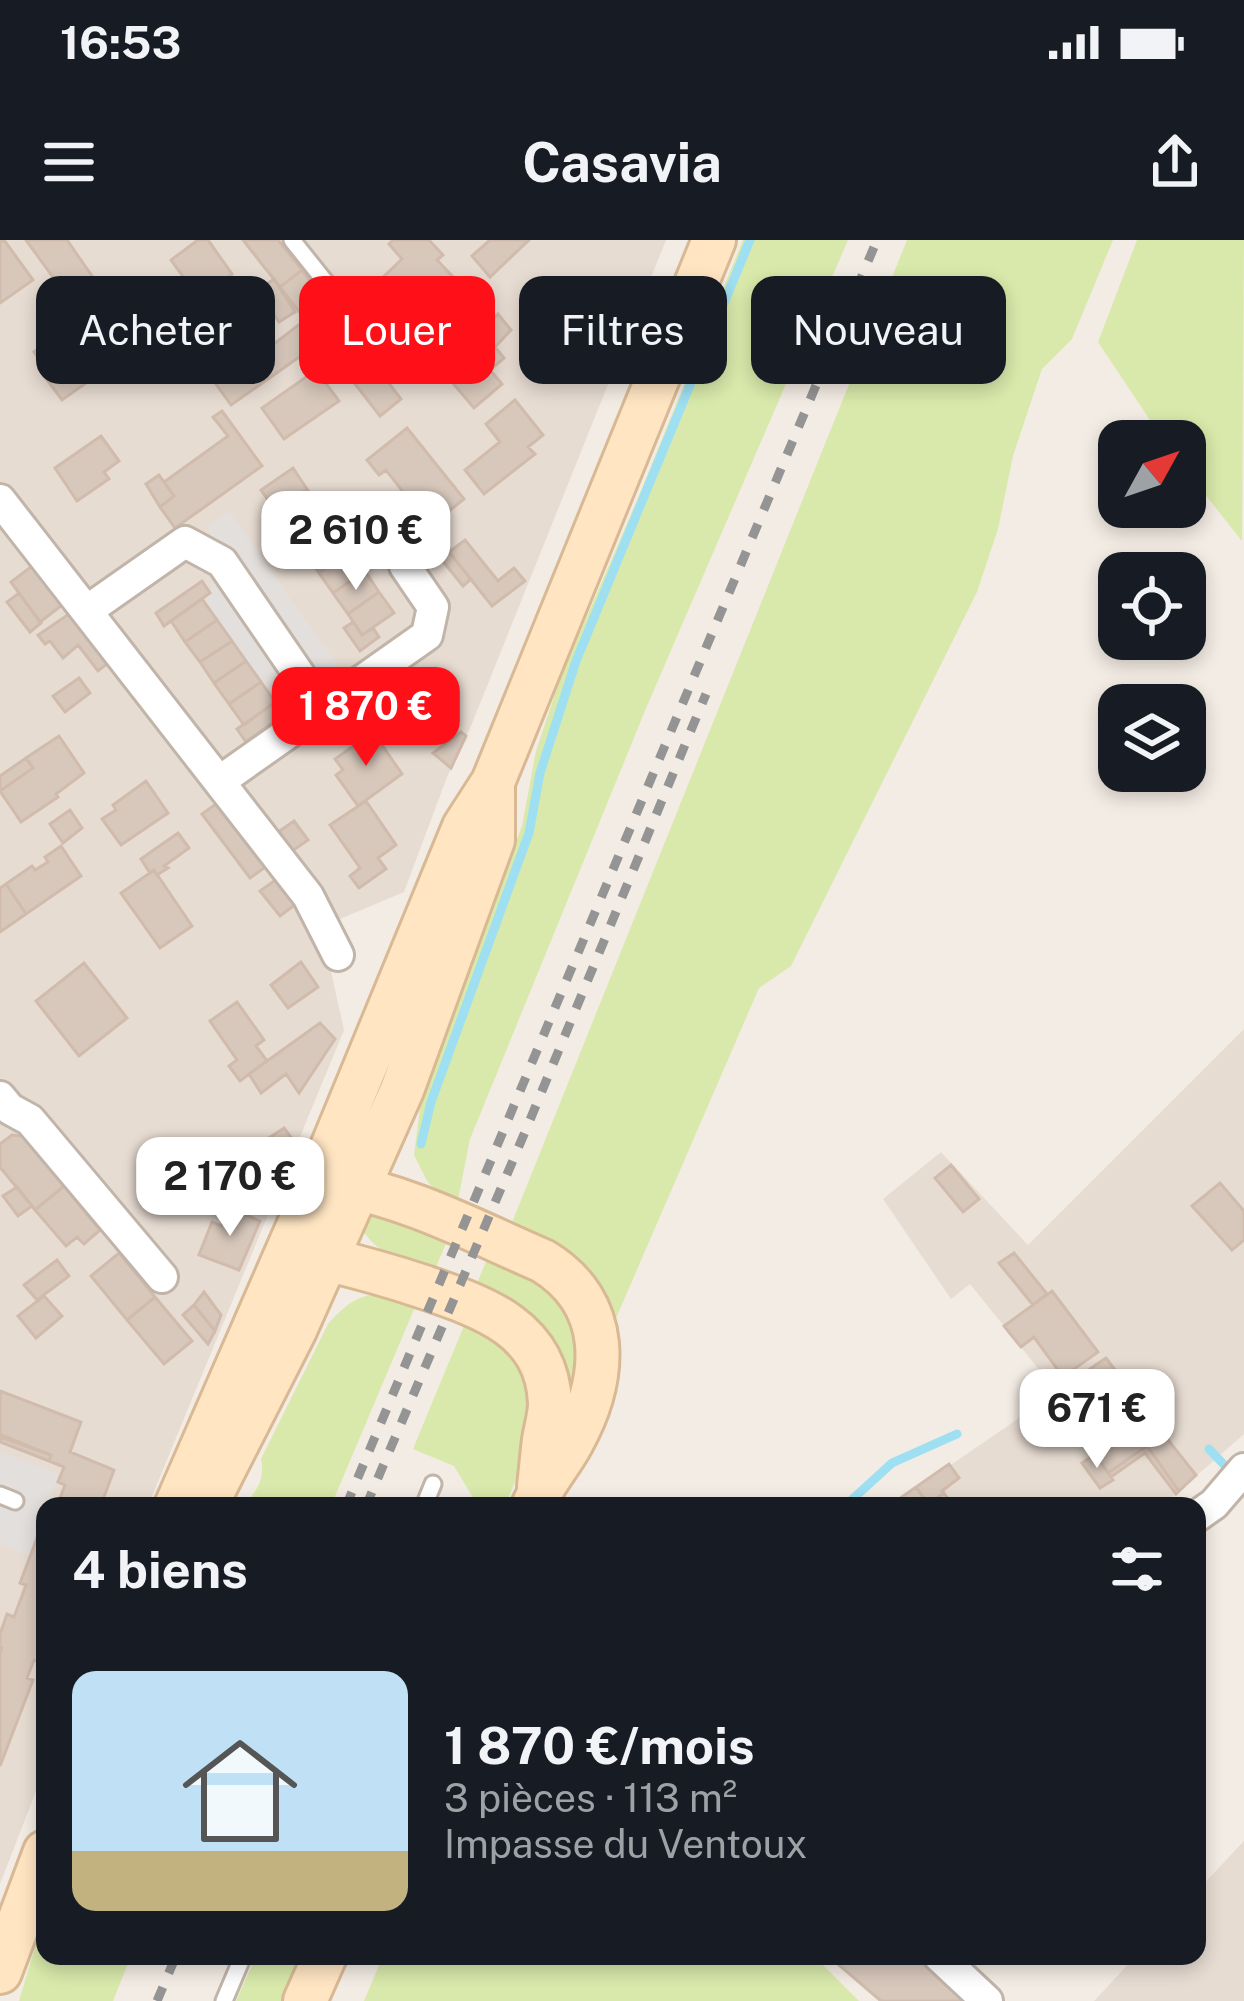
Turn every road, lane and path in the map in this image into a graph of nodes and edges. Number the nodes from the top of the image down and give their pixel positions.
1 (292, 240) edge
2 (714, 240) edge
3 (320, 276) edge
4 (0, 500) edge
5 (404, 566) dead end
6 (88, 610) junction
7 (322, 708) junction
8 (220, 781) junction
9 (338, 955) dead end
10 (3, 1108) edge
11 (338, 1184) junction
12 (326, 1259) junction
13 (162, 1276) dead end
14 (1237, 1477) edge
15 (433, 1484) dead end
16 (181, 1497) edge
17 (210, 1497) edge
18 (428, 1497) edge
19 (536, 1497) edge
20 (537, 1497) edge
21 (1206, 1510) edge
22 (36, 1876) edge
23 (239, 1965) edge
24 (322, 1965) edge
25 (949, 1965) edge
26 (0, 1972) edge
27 (224, 2001) edge
28 (304, 2001) edge
29 (987, 2001) edge

1 - 3 lane
2 - 11 main road
4 - 6 street
5 - 7 street
6 - 7 street
6 - 8 street
7 - 8 street
8 - 9 street
10 - 13 street
11 - 12 main road
11 - 16 main road
11 - 20 main road
12 - 17 main road
12 - 19 main road
14 - 21 street
15 - 18 lane
22 - 26 main road
23 - 27 lane
24 - 28 main road
25 - 29 street

